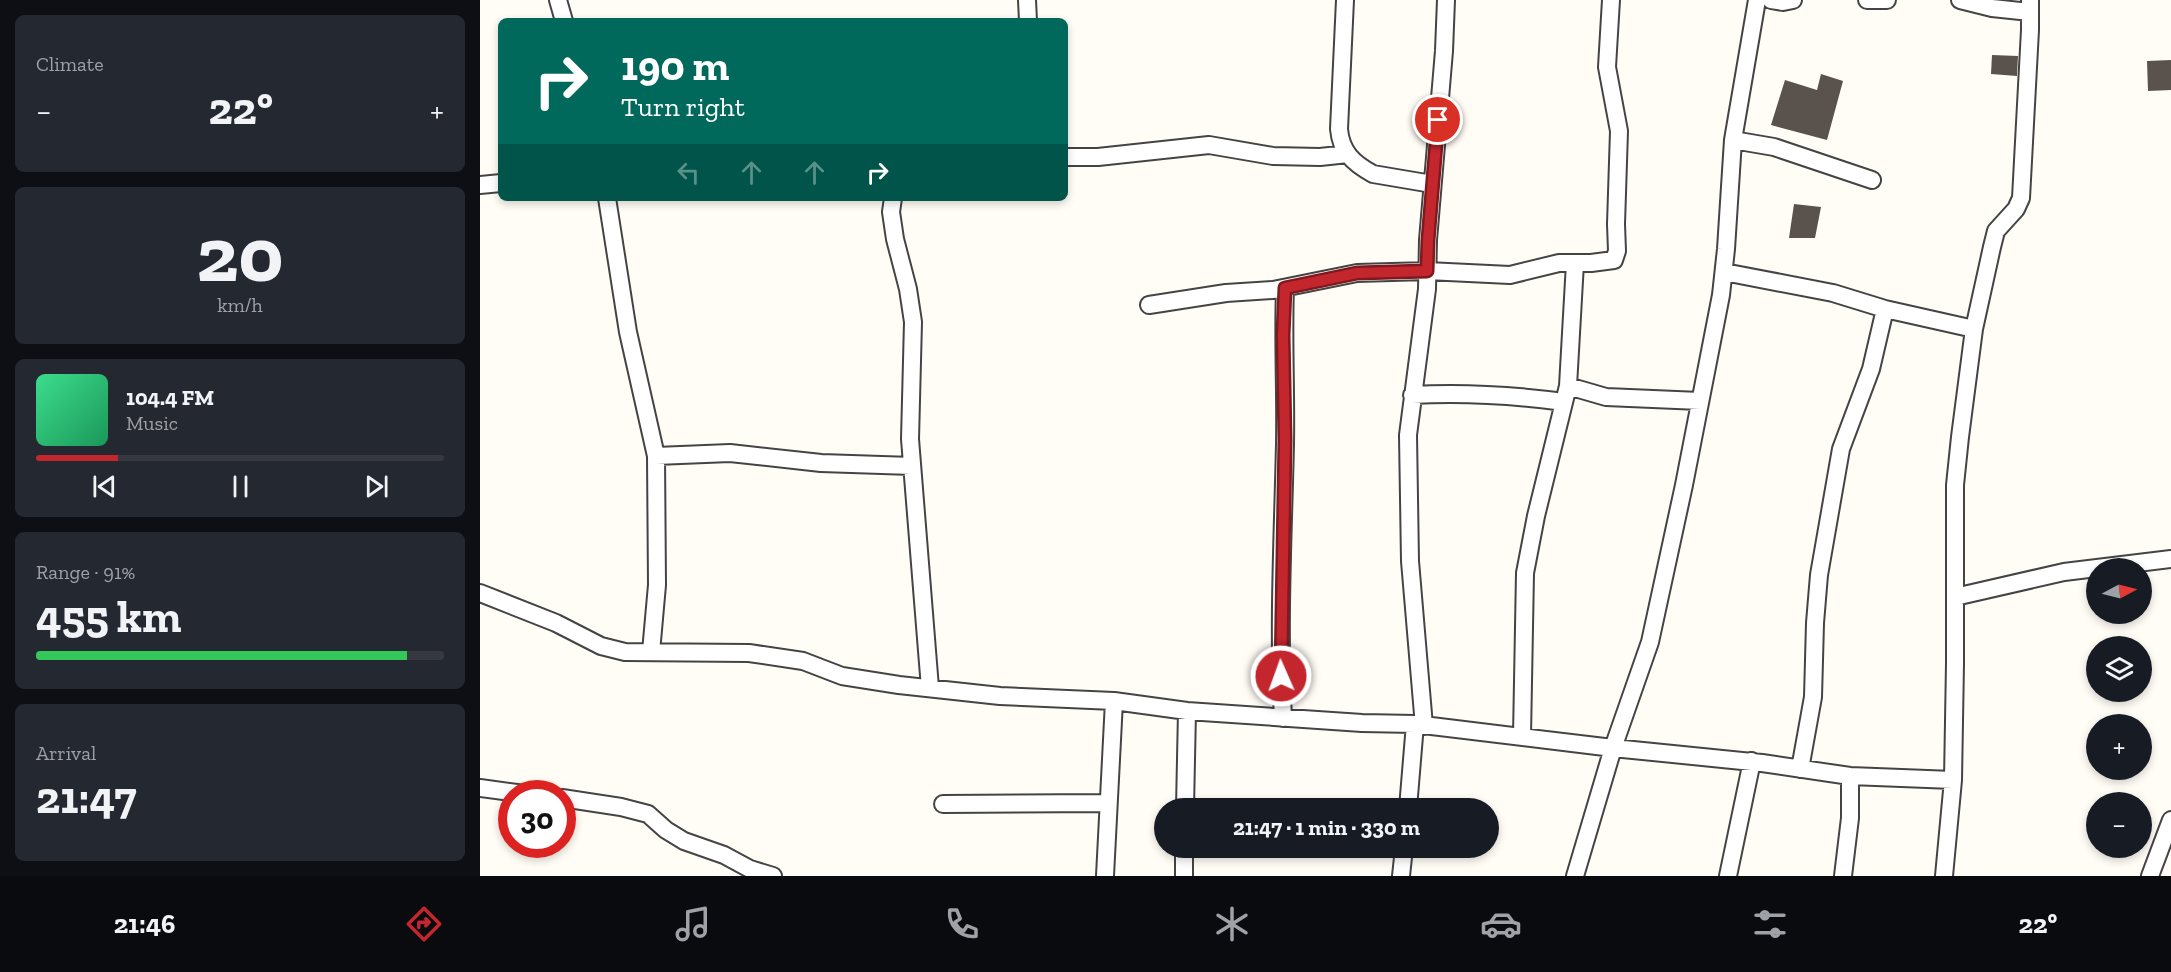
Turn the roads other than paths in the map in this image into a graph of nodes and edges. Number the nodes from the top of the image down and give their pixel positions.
1 (558, 0) edge
2 (1028, 0) edge
3 (1344, 0) edge
4 (1446, 0) edge
5 (1611, 0) edge
6 (1757, 0) edge
7 (1770, 0) edge
8 (1793, 0) edge
9 (1867, 0) edge
10 (1887, 0) edge
11 (1960, 0) edge
12 (2030, 6) edge
13 (563, 18) edge
14 (1028, 18) edge
15 (1733, 140) junction
16 (1348, 154) junction
17 (1068, 157) edge
18 (1872, 180) dead end
19 (498, 183) edge
20 (1432, 184) junction
21 (480, 185) edge
22 (607, 201) edge
23 (893, 201) edge
24 (1575, 263) junction
25 (1427, 271) junction
26 (1724, 272) junction
27 (1285, 288) junction
28 (1149, 305) dead end
29 (1885, 309) junction
30 (1974, 329) junction
31 (1566, 394) junction
32 (1412, 395) junction
33 (1700, 402) junction
34 (656, 456) junction
35 (912, 466) junction
36 (2171, 559) edge
37 (480, 593) edge
38 (1955, 597) junction
39 (651, 652) junction
40 (930, 688) junction
41 (1114, 701) junction
42 (1187, 711) junction
43 (1283, 718) junction
44 (1420, 725) junction
45 (1522, 736) junction
46 (1613, 748) junction
47 (1752, 762) junction
48 (1800, 769) junction
49 (1850, 776) junction
50 (1953, 780) junction
51 (480, 788) edge
52 (498, 790) edge
53 (1185, 798) edge
54 (1409, 798) edge
55 (576, 800) edge
56 (1107, 803) junction
57 (943, 804) dead end
58 (2171, 820) edge
59 (1184, 858) edge
60 (1403, 858) edge
61 (773, 876) edge
62 (1104, 876) edge
63 (1184, 876) edge
64 (1401, 876) edge
65 (1575, 876) edge
66 (1728, 876) edge
67 (1843, 876) edge
68 (1944, 876) edge
69 (2150, 876) edge

1 - 13 street
2 - 14 street
3 - 16 street
4 - 20 street
5 - 24 street
6 - 15 street
7 - 8 street
9 - 10 street
11 - 12 street
12 - 30 street
15 - 18 street
15 - 26 street
16 - 17 street
16 - 20 street
19 - 21 street
20 - 25 street
22 - 34 street
23 - 35 street
24 - 25 street
24 - 31 street
25 - 27 street
25 - 32 street
26 - 29 street
26 - 33 street
27 - 28 street
27 - 43 street
29 - 30 street
29 - 48 street
30 - 38 street
31 - 32 street
31 - 33 street
31 - 45 street
32 - 44 street
33 - 46 street
34 - 35 street
34 - 39 street
35 - 40 street
36 - 38 street
37 - 39 street
38 - 50 street
39 - 40 street
40 - 41 street
41 - 42 street
41 - 56 street
42 - 43 street
42 - 53 street
43 - 44 street
44 - 45 street
44 - 54 street
45 - 46 street
46 - 47 street
46 - 65 street
47 - 48 street
47 - 66 street
48 - 49 street
49 - 50 street
49 - 67 street
50 - 68 street
51 - 52 street
55 - 61 street
56 - 57 street
56 - 62 street
58 - 69 street
59 - 63 street
60 - 64 street

